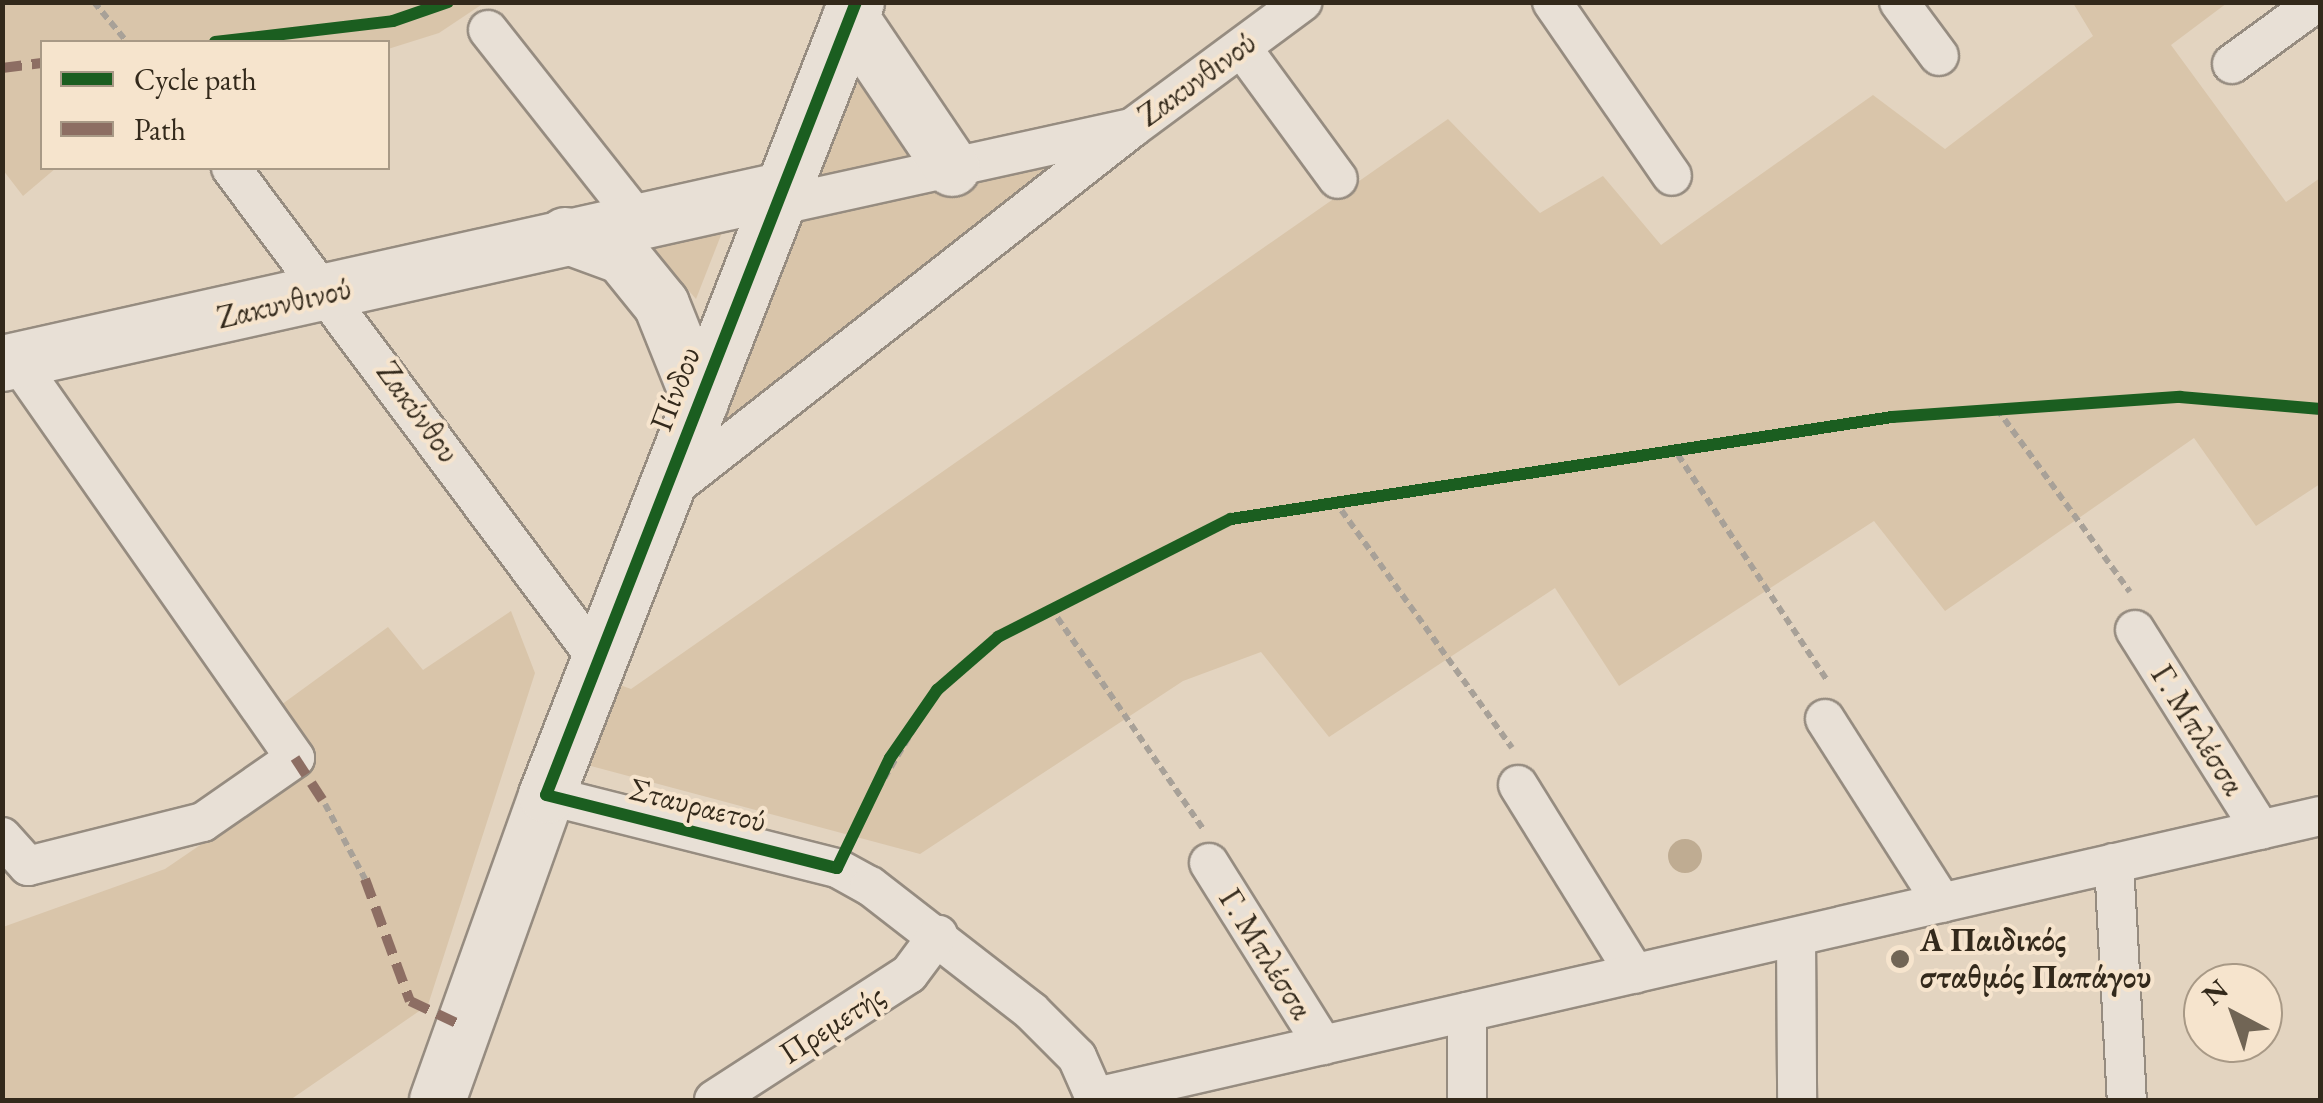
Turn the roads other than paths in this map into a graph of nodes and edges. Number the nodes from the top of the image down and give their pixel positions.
1 (1302, 2) edge
2 (1552, 2) edge
3 (1899, 2) edge
4 (2317, 2) edge
5 (853, 10) edge
6 (1253, 26) edge
7 (488, 30) dead end
8 (1939, 56) dead end
9 (2232, 64) dead end
10 (1132, 128) junction
11 (952, 168) junction
12 (233, 170) edge
13 (1672, 176) dead end
14 (1338, 180) dead end
15 (780, 197) junction
16 (638, 220) junction
17 (564, 235) junction
18 (332, 294) junction
19 (10, 362) edge
20 (700, 400) junction
21 (660, 504) junction
22 (2135, 630) road end
23 (598, 660) junction
24 (1824, 719) road end
25 (1518, 785) road end
26 (546, 794) junction
27 (2320, 816) edge
28 (2261, 830) junction
29 (2, 837) edge
30 (1210, 863) road end
31 (2114, 863) junction
32 (1942, 903) junction
33 (938, 935) junction
34 (1796, 937) junction
35 (1635, 974) junction
36 (1467, 1012) junction
37 (1323, 1045) junction
38 (1096, 1099) edge
39 (436, 1100) edge
40 (714, 1100) edge
41 (1466, 1100) edge
42 (1798, 1100) edge
43 (2127, 1100) edge

1 - 6 street, Ζακυνθινού
2 - 13 street
3 - 8 street
4 - 9 street
5 - 11 street
5 - 15 street, Πίνδου
6 - 10 street, Ζακυνθινού
6 - 14 street
7 - 16 street
10 - 11 street, Ζακυνθινού
10 - 21 street
11 - 15 street, Ζακυνθινού
12 - 18 street, Ζακύνθου
15 - 16 street, Ζακυνθινού
15 - 20 street, Πίνδου
16 - 17 street, Ζακυνθινού
17 - 18 street, Ζακυνθινού
17 - 20 street
18 - 19 street, Ζακυνθινού
18 - 23 street, Ζακύνθου
19 - 29 street
20 - 21 street, Πίνδου
21 - 23 street, Πίνδου
22 - 28 street, Γ. Μπλέσσα
23 - 26 street, Πίνδου
24 - 32 street
25 - 35 street
26 - 33 street, Σταυραετού
26 - 39 street, Πίνδου
27 - 28 street, Γ. Μπλέσσα
28 - 31 street, Γ. Μπλέσσα
30 - 37 street, Γ. Μπλέσσα
31 - 32 street, Γ. Μπλέσσα
31 - 43 street
32 - 34 street, Γ. Μπλέσσα
33 - 38 street, Σταυραετού
33 - 40 street, Πρεμετής
34 - 35 street, Γ. Μπλέσσα
34 - 42 street
35 - 36 street, Γ. Μπλέσσα
36 - 37 street, Γ. Μπλέσσα
36 - 41 street
37 - 38 street, Γ. Μπλέσσα

